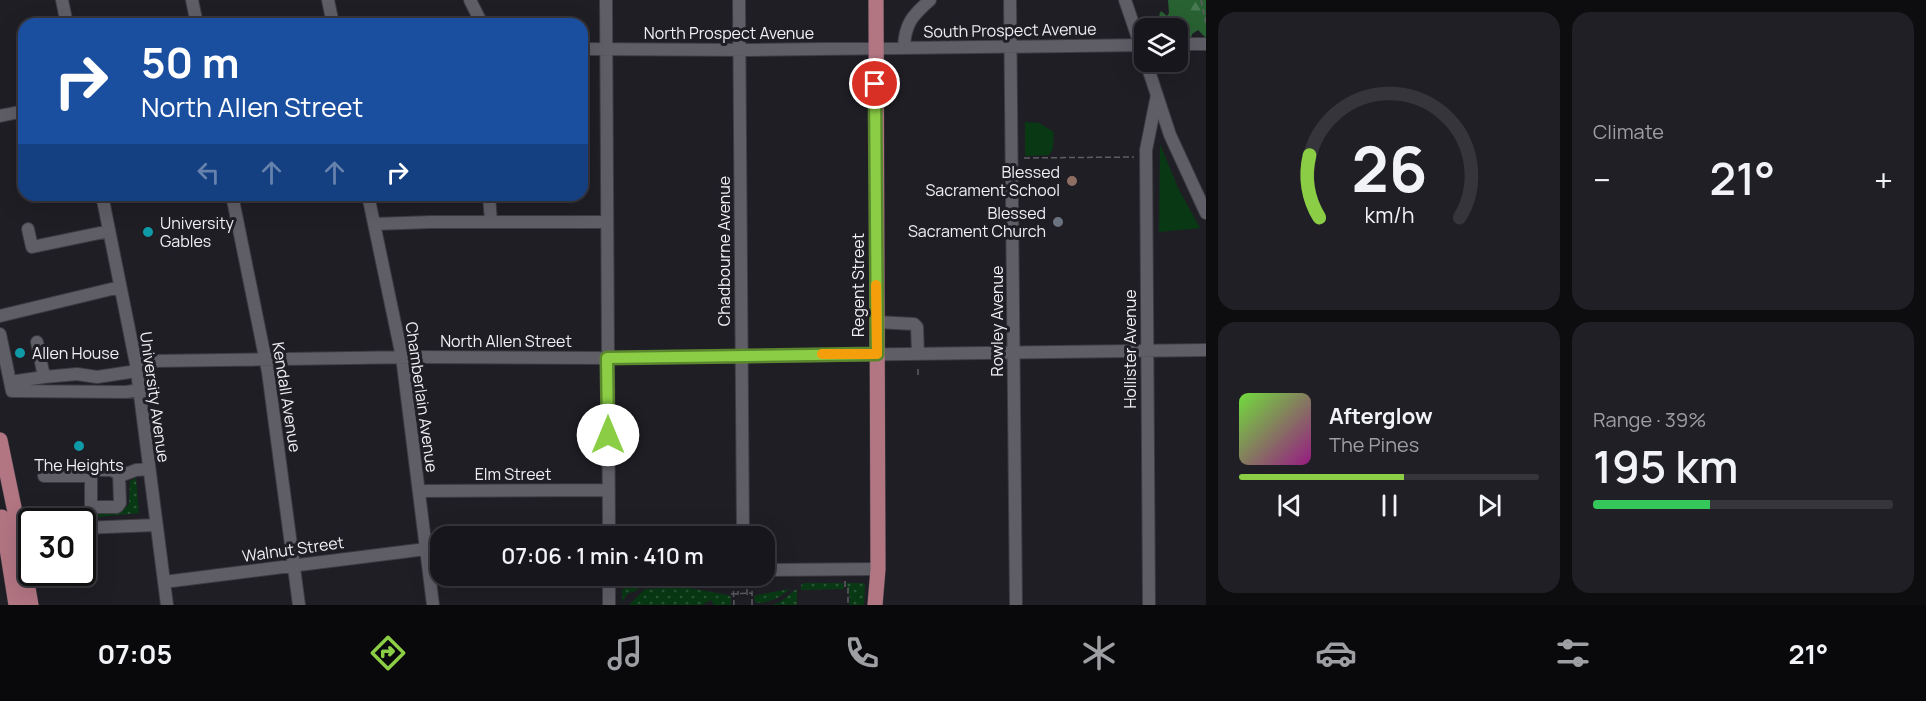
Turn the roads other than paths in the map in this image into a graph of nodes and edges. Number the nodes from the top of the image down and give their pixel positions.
1 (62, 0) edge
2 (192, 0) edge
3 (328, 0) edge
4 (470, 0) edge
5 (606, 0) edge
6 (739, 0) edge
7 (876, 0) edge
8 (930, 0) edge
9 (1010, 0) edge
10 (1125, 0) edge
11 (66, 18) edge
12 (196, 18) edge
13 (332, 18) edge
14 (479, 18) edge
15 (1134, 24) edge
16 (1188, 44) edge
17 (1206, 44) edge
18 (1011, 47) junction
19 (875, 48) junction
20 (904, 48) junction
21 (588, 49) edge
22 (606, 49) junction
23 (1134, 49) edge
24 (740, 50) junction
25 (1149, 72) edge
26 (1157, 95) junction
27 (18, 112) edge
28 (0, 116) edge
29 (103, 201) edge
30 (233, 201) edge
31 (370, 201) edge
32 (489, 201) edge
33 (1206, 213) edge
34 (491, 222) junction
35 (607, 222) junction
36 (375, 224) junction
37 (28, 229) dead end
38 (109, 231) junction
39 (120, 287) junction
40 (0, 316) edge
41 (876, 322) junction
42 (0, 334) edge
43 (37, 342) dead end
44 (1206, 350) edge
45 (1146, 351) junction
46 (1014, 353) junction
47 (877, 354) junction
48 (740, 355) junction
49 (402, 357) junction
50 (607, 358) junction
51 (266, 360) junction
52 (918, 360) junction
53 (136, 367) junction
54 (44, 377) junction
55 (10, 382) junction
56 (139, 390) junction
57 (0, 441) edge
58 (149, 469) junction
59 (44, 476) dead end
60 (91, 476) junction
61 (120, 476) junction
62 (608, 490) junction
63 (419, 491) junction
64 (92, 507) joint
65 (156, 525) junction
66 (7, 526) edge
67 (609, 526) edge
68 (743, 526) edge
69 (96, 528) edge
70 (426, 549) junction
71 (294, 566) junction
72 (878, 569) junction
73 (775, 570) edge
74 (164, 582) junction
75 (609, 586) edge
76 (14, 605) edge
77 (31, 605) edge
78 (167, 605) edge
79 (299, 605) edge
80 (433, 605) edge
81 (609, 605) edge
82 (875, 605) edge
83 (883, 605) edge
84 (1016, 605) edge
85 (1149, 605) edge

1 - 11 street
2 - 12 street
3 - 13 street
4 - 14 street
5 - 22 street
6 - 24 street, Chadbourne Avenue
7 - 19 main road, Regent Street
8 - 20 street
9 - 18 street, Rowley Avenue
10 - 15 street
16 - 17 street
18 - 20 street, South Prospect Avenue
18 - 23 street, South Prospect Avenue
18 - 46 street, Rowley Avenue
19 - 20 street, South Prospect Avenue
19 - 24 street, North Prospect Avenue
19 - 41 main road, Regent Street
21 - 22 street, North Prospect Avenue
22 - 24 street, North Prospect Avenue
22 - 35 street
24 - 48 street, Chadbourne Avenue
25 - 26 street
26 - 33 street
26 - 45 street, Hollister Avenue
27 - 28 street
29 - 38 street, University Avenue
30 - 51 street, Kendall Avenue
31 - 36 street, Chamberlain Avenue
32 - 34 street
34 - 35 street
34 - 36 street
35 - 50 street
36 - 49 street, Chamberlain Avenue
37 - 38 street
38 - 39 street, University Avenue
39 - 40 street
39 - 53 street, University Avenue
41 - 47 main road, Regent Street
41 - 52 street
42 - 55 street
43 - 54 street
44 - 45 street, North Allen Street
45 - 46 street, North Allen Street
45 - 85 street, Hollister Avenue
46 - 52 street, North Allen Street
46 - 84 street, Rowley Avenue
47 - 48 street, North Allen Street
47 - 52 street, North Allen Street
47 - 72 main road, Regent Street
48 - 50 street, North Allen Street
48 - 68 street, Chadbourne Avenue
49 - 50 street, North Allen Street
49 - 51 street, North Allen Street
49 - 63 street, Chamberlain Avenue
50 - 62 street
51 - 53 street, North Allen Street
51 - 71 street, Kendall Avenue
53 - 54 street, North Allen Street
53 - 56 street, University Avenue
54 - 55 street, North Allen Street
55 - 56 street
56 - 58 street, University Avenue
57 - 66 main road
58 - 61 street
58 - 65 street, University Avenue
59 - 60 street
60 - 61 street
60 - 64 street
61 - 64 street
62 - 63 street, Elm Street
62 - 67 street
63 - 70 street, Chamberlain Avenue
65 - 69 street
65 - 74 street, University Avenue
66 - 76 main road
66 - 77 main road
70 - 71 street, Walnut Street
70 - 80 street, Chamberlain Avenue
71 - 74 street, Walnut Street
71 - 79 street, Kendall Avenue
72 - 73 street
72 - 82 main road, Regent Street
72 - 83 main road, Regent Street
74 - 78 street, University Avenue
75 - 81 street

